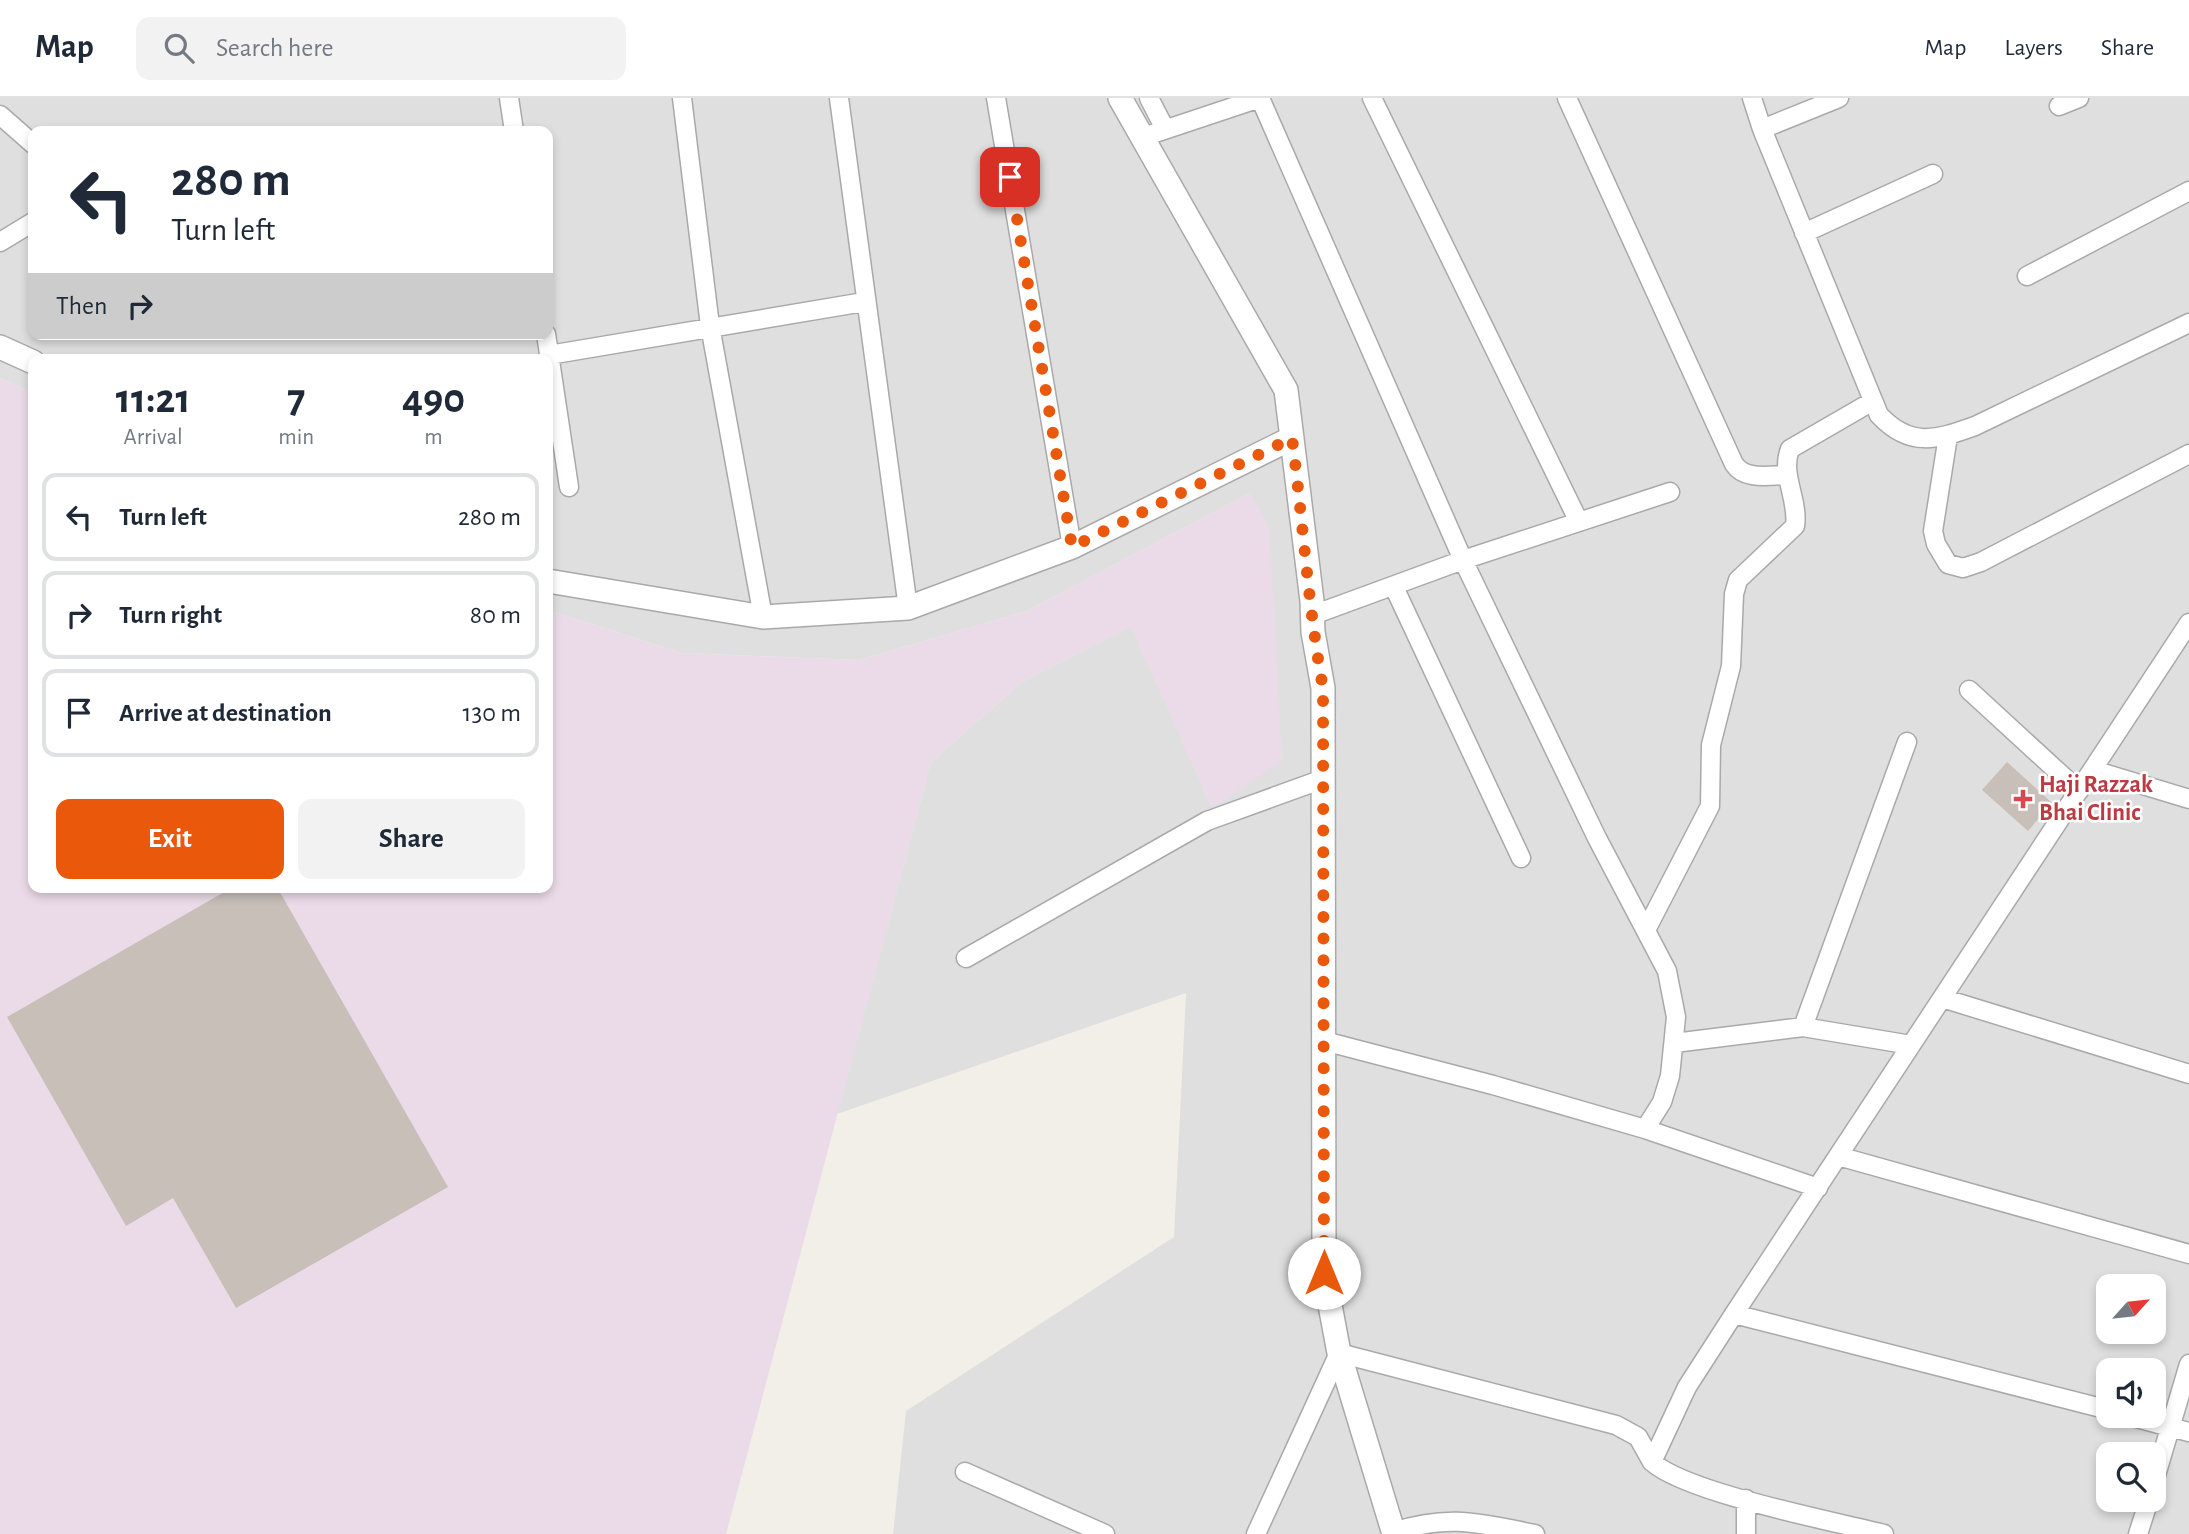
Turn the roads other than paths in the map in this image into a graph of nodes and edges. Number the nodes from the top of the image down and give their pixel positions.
1 (509, 98) edge
2 (682, 98) edge
3 (839, 98) edge
4 (996, 98) edge
5 (1120, 98) edge
6 (1149, 98) edge
7 (1260, 98) edge
8 (1372, 98) edge
9 (1567, 98) edge
10 (1752, 98) edge
11 (1839, 98) edge
12 (2079, 98) edge
13 (2059, 106) dead end
14 (0, 115) edge
15 (513, 126) edge
16 (1165, 129) junction
17 (1762, 129) junction
18 (1143, 137) junction
19 (28, 140) edge
20 (1933, 174) dead end
21 (2189, 191) edge
22 (28, 225) edge
23 (1804, 233) junction
24 (0, 242) edge
25 (2027, 275) dead end
26 (864, 302) junction
27 (2189, 323) edge
28 (710, 326) junction
29 (0, 347) edge
30 (553, 354) edge
31 (28, 360) edge
32 (553, 381) edge
33 (1873, 401) junction
34 (1948, 436) junction
35 (1292, 438) junction
36 (2189, 454) edge
37 (1788, 475) junction
38 (569, 487) dead end
39 (1670, 492) dead end
40 (1579, 522) junction
41 (1072, 547) junction
42 (1463, 560) junction
43 (553, 582) edge
44 (1394, 587) junction
45 (908, 608) junction
46 (1313, 615) junction
47 (763, 618) junction
48 (2189, 623) edge
49 (1969, 690) dead end
50 (1907, 743) dead end
51 (2093, 770) junction
52 (1323, 779) junction
53 (2079, 791) junction
54 (2189, 799) edge
55 (1521, 858) dead end
56 (1646, 930) junction
57 (966, 958) dead end
58 (1942, 998) junction
59 (1803, 1027) junction
60 (1324, 1041) junction
61 (1674, 1043) junction
62 (1911, 1045) junction
63 (2189, 1074) edge
64 (1645, 1129) junction
65 (1839, 1156) junction
66 (1818, 1188) junction
67 (2189, 1254) edge
68 (1734, 1314) junction
69 (1339, 1353) junction
70 (2189, 1364) edge
71 (2096, 1407) edge
72 (2166, 1426) edge
73 (2171, 1427) junction
74 (2189, 1432) edge
75 (2166, 1443) edge
76 (1652, 1462) junction
77 (965, 1472) dead end
78 (1746, 1499) junction
79 (2145, 1512) edge
80 (1394, 1533) edge
81 (1105, 1534) edge
82 (1256, 1534) edge
83 (1535, 1534) edge
84 (1746, 1534) edge
85 (1884, 1534) edge
86 (2138, 1534) edge

1 - 15 street
2 - 28 street
3 - 26 street
4 - 41 street
5 - 18 street
6 - 16 street
7 - 16 street
7 - 42 street
8 - 40 street
9 - 37 street
10 - 17 street
11 - 17 street
12 - 13 street
14 - 19 street
16 - 18 street
17 - 23 street
18 - 35 street
20 - 23 street
21 - 25 street
22 - 24 street
23 - 33 street
26 - 28 street
26 - 45 street
27 - 34 street
28 - 30 street
28 - 47 street
29 - 31 street
32 - 38 street
33 - 34 street
33 - 37 street
34 - 36 street
35 - 41 street
35 - 46 street
37 - 56 street
39 - 40 street
40 - 42 street
41 - 45 street
42 - 44 street
42 - 56 street
43 - 47 street
44 - 46 street
44 - 55 street
45 - 47 street
46 - 52 street
48 - 51 street
49 - 53 street
50 - 59 street
51 - 53 street
51 - 54 street
52 - 57 street
52 - 60 street
53 - 58 street
56 - 61 street
58 - 62 street
58 - 63 street
59 - 61 street
59 - 62 street
60 - 64 street
60 - 69 street
61 - 64 street
62 - 65 street
64 - 66 street
65 - 66 street
65 - 67 street
66 - 68 street
68 - 71 street
68 - 76 street
69 - 76 street
69 - 80 street
69 - 82 street
70 - 73 street
72 - 73 street
73 - 74 street
73 - 75 street
76 - 78 street
77 - 81 street
78 - 84 street
78 - 85 street
79 - 86 street
80 - 83 street

